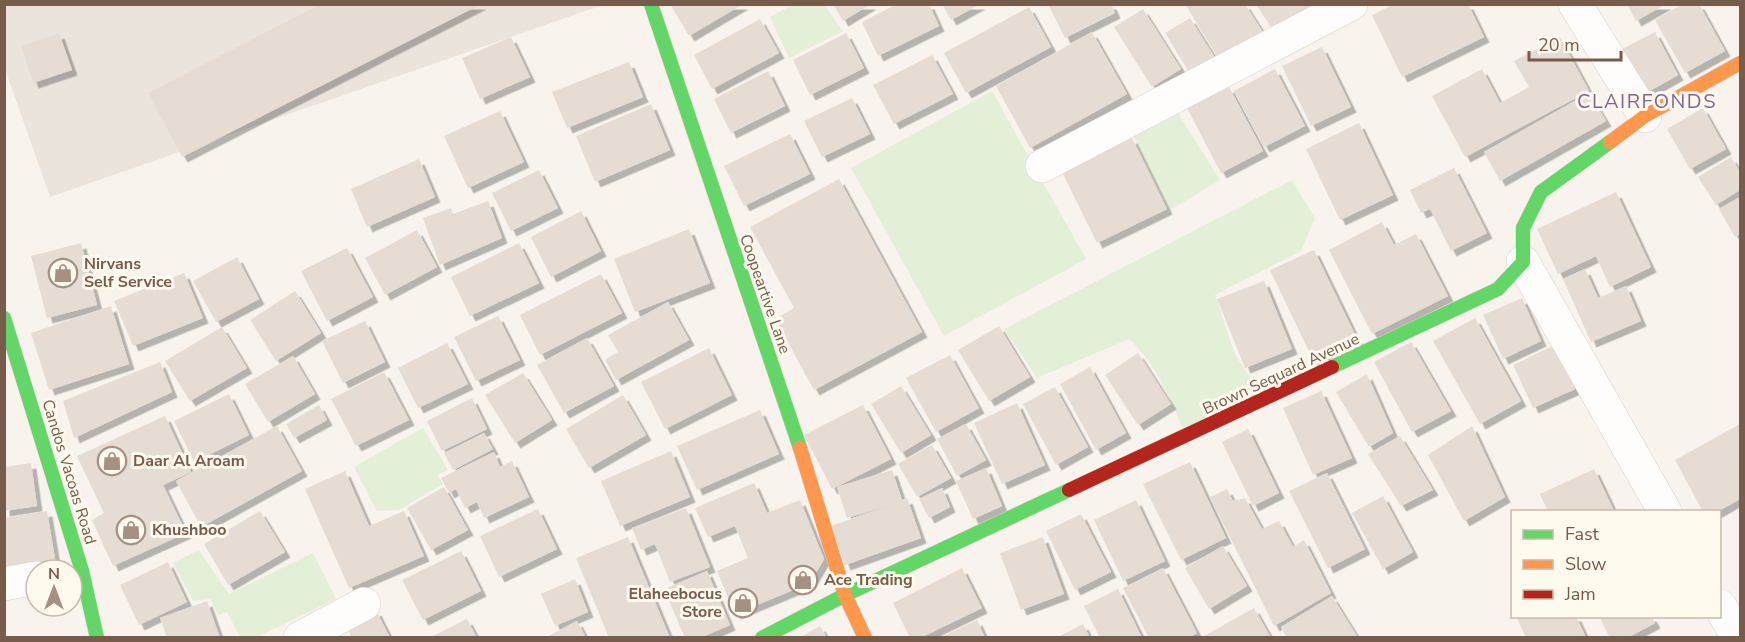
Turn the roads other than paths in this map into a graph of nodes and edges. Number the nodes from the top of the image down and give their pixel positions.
1 (651, 4) edge
2 (1351, 4) edge
3 (1575, 4) edge
4 (1740, 63) edge
5 (1645, 116) junction
6 (1042, 166) dead end
7 (1522, 262) junction
8 (4, 318) edge
9 (1664, 510) edge
10 (73, 558) edge
11 (24, 580) edge
12 (4, 584) edge
13 (84, 595) edge
14 (845, 596) junction
15 (364, 604) dead end
16 (97, 638) edge
17 (300, 638) edge
18 (762, 638) edge
19 (865, 638) edge

1 - 14 street, Coopeartive Lane
2 - 6 street
3 - 5 street
4 - 5 street
5 - 7 street
7 - 9 street
7 - 14 street, Brown Sequard Avenue
8 - 10 street, Candos Vacoas Road
11 - 12 street
13 - 16 street, Candos Vacoas Road
14 - 18 street, Brown Sequard Avenue
14 - 19 street, Coopeartive Lane
15 - 17 street

